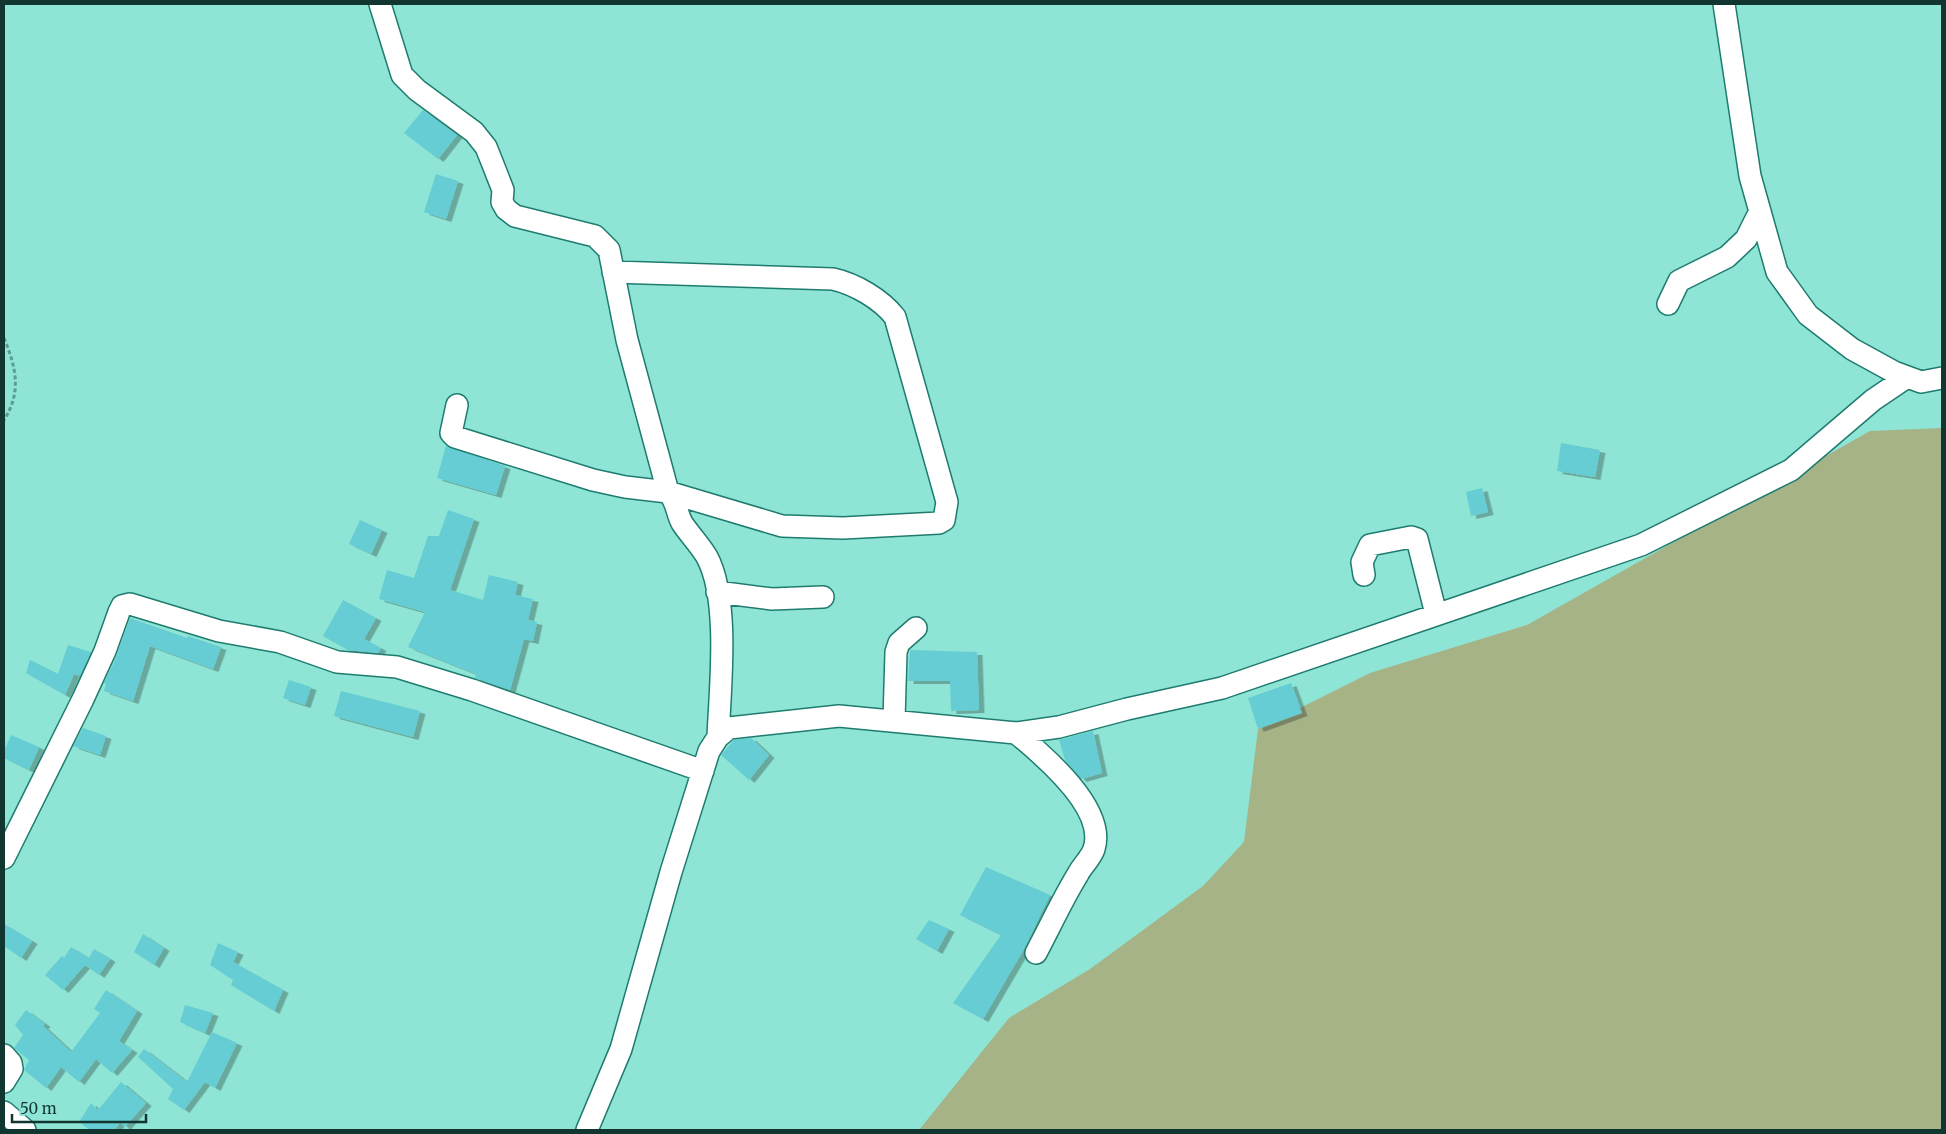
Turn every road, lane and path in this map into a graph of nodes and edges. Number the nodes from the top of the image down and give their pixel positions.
1 (380, 4) edge
2 (1724, 4) edge
3 (1760, 211) junction
4 (614, 272) junction
5 (1668, 304) dead end
6 (4, 338) edge
7 (1907, 377) junction
8 (1942, 378) edge
9 (457, 405) dead end
10 (4, 420) edge
11 (668, 492) junction
12 (1364, 575) dead end
13 (717, 592) junction
14 (823, 597) dead end
15 (1436, 614) junction
16 (916, 628) dead end
17 (894, 720) junction
18 (1016, 733) junction
19 (718, 737) junction
20 (703, 772) junction
21 (4, 858) edge
22 (1036, 952) dead end
23 (4, 1055) edge
24 (4, 1082) edge
25 (4, 1112) edge
26 (24, 1130) edge
27 (587, 1130) edge

1 - 4 street
2 - 3 street
3 - 5 street
3 - 7 street
4 - 11 street
4 - 11 street
6 - 10 path
7 - 8 street
7 - 15 street
9 - 11 street
11 - 13 street
12 - 15 street
13 - 14 street
13 - 19 street
15 - 18 street
16 - 17 street
17 - 18 street
17 - 19 street
18 - 22 street
19 - 20 street
20 - 21 street
20 - 27 street
23 - 24 street
25 - 26 street

